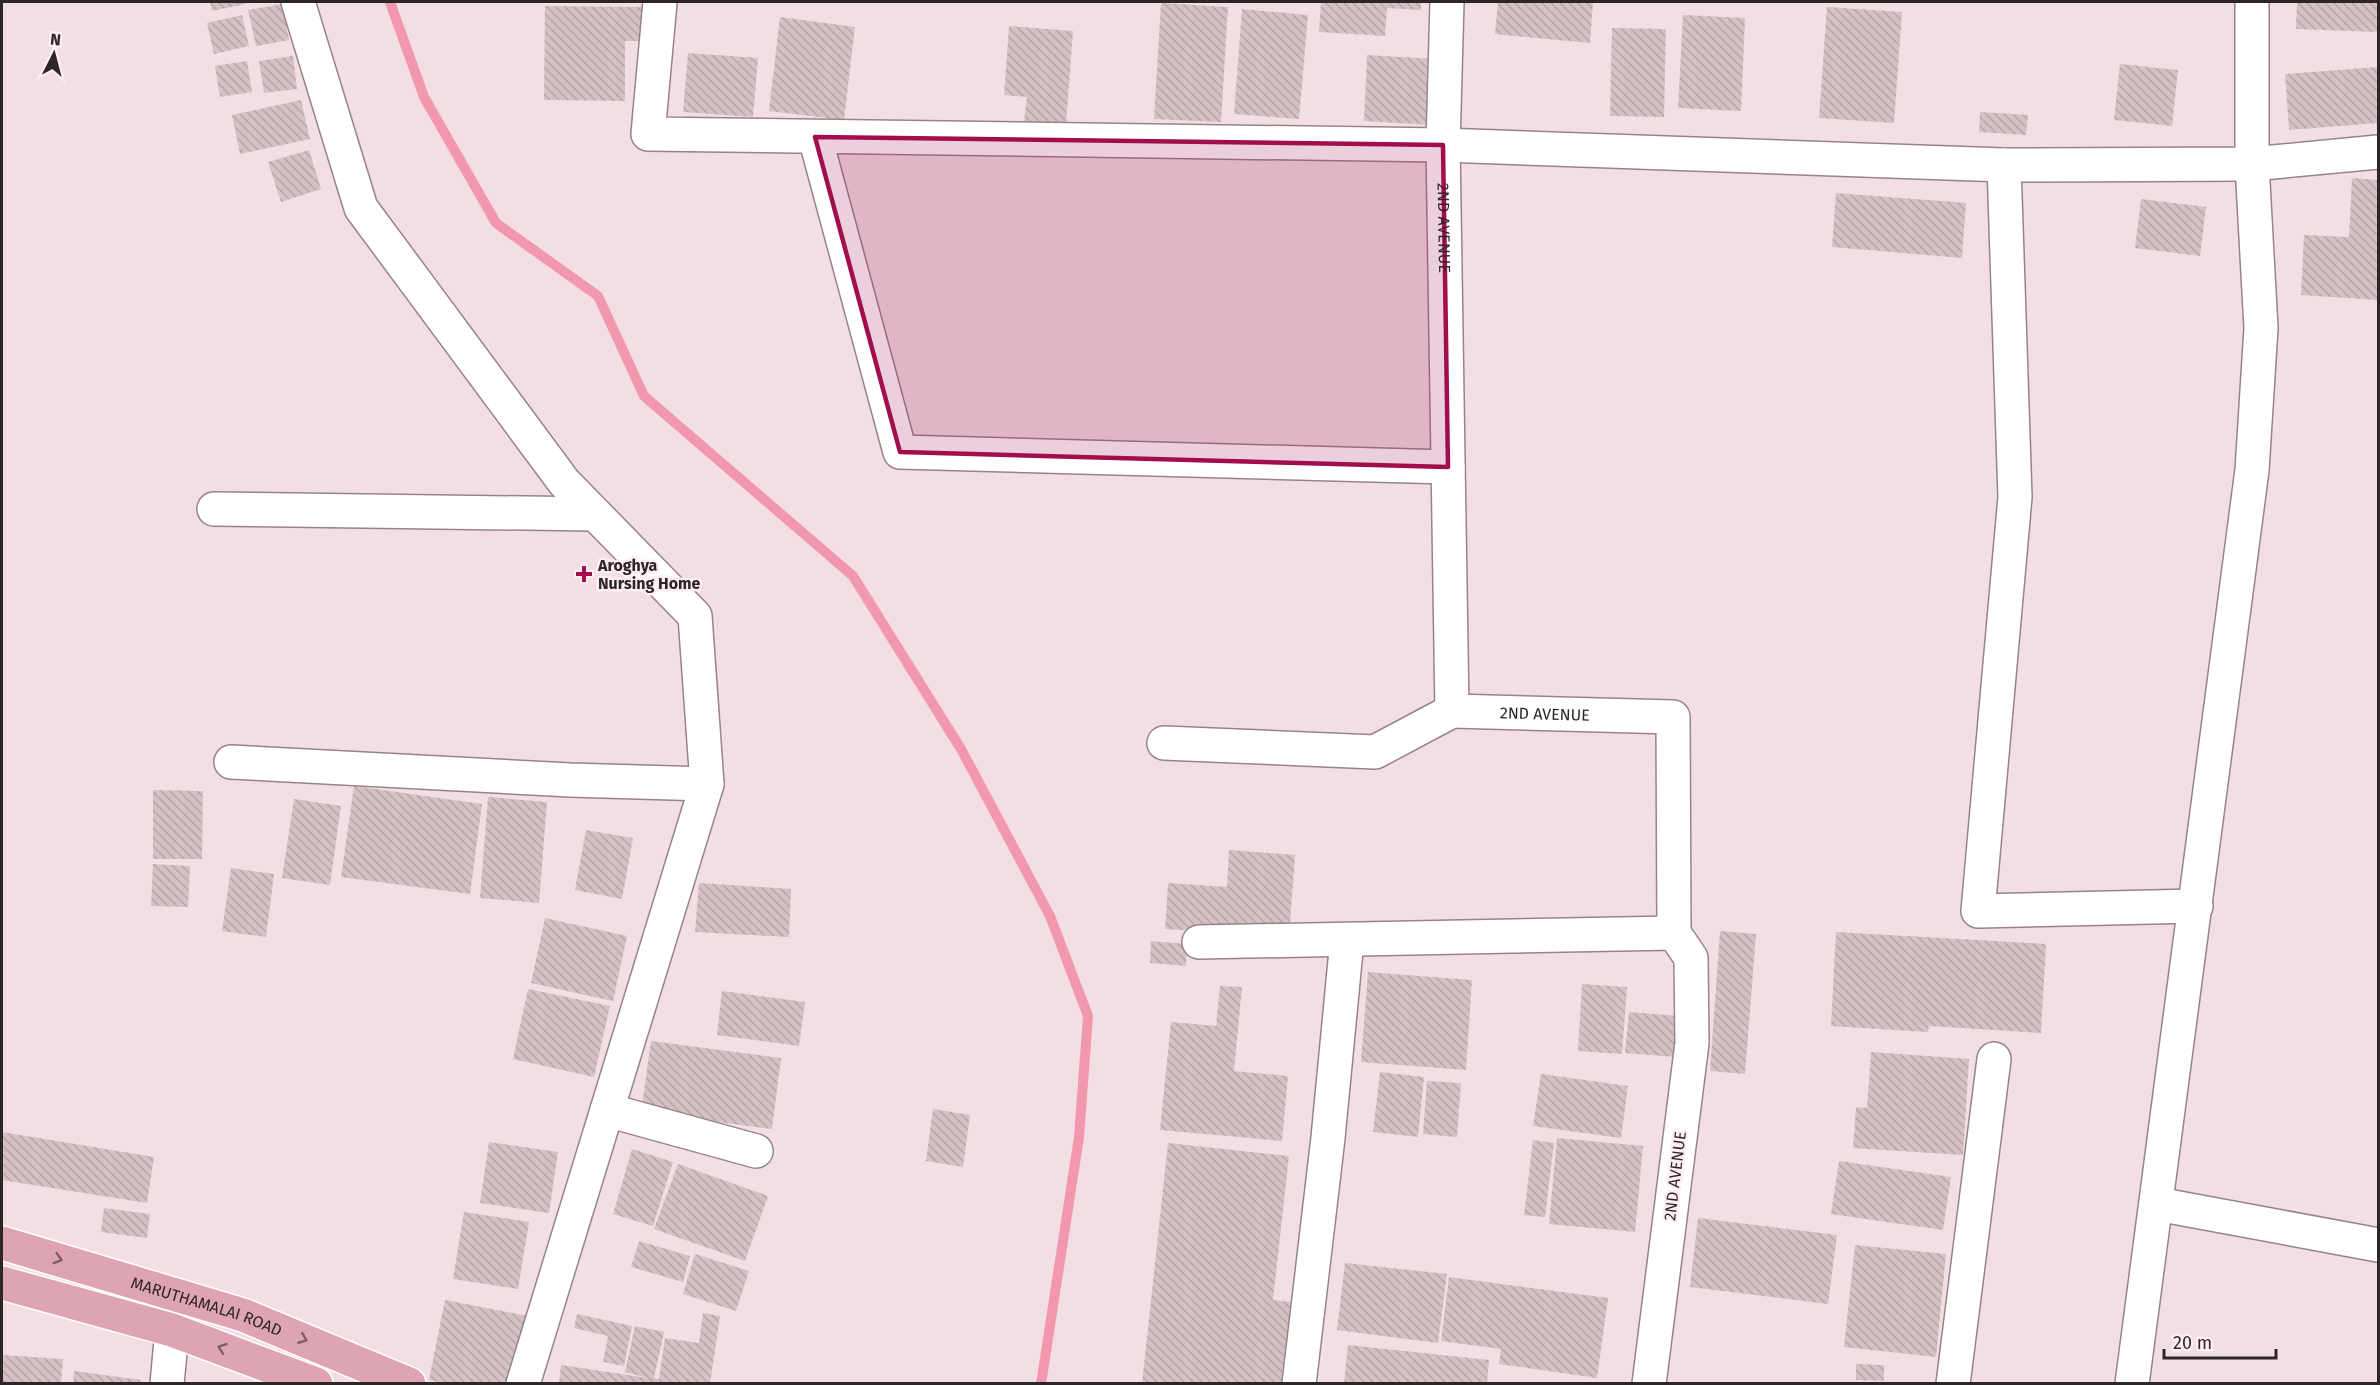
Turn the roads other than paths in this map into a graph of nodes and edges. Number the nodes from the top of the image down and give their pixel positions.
1 (298, 2) edge
2 (660, 2) edge
3 (1447, 2) edge
4 (2252, 2) edge
5 (815, 137) junction
6 (1443, 145) junction
7 (2379, 152) edge
8 (2252, 164) junction
9 (2004, 165) junction
10 (1448, 467) junction
11 (214, 509) dead end
12 (595, 514) junction
13 (1452, 711) junction
14 (1164, 743) dead end
15 (231, 762) dead end
16 (706, 784) junction
17 (2196, 906) junction
18 (1674, 933) junction
19 (1347, 940) junction
20 (1199, 942) dead end
21 (1994, 1059) dead end
22 (607, 1110) junction
23 (756, 1150) dead end
24 (2157, 1204) junction
25 (2, 1243) edge
26 (2379, 1245) edge
27 (2, 1283) edge
28 (172, 1330) junction
29 (167, 1383) edge
30 (316, 1383) edge
31 (409, 1383) edge
32 (523, 1383) edge
33 (1299, 1383) edge
34 (1649, 1383) edge
35 (1953, 1383) edge
36 (2132, 1383) edge

1 - 12 street
2 - 5 street
3 - 6 street, 2ND AVENUE
4 - 8 street
5 - 6 street
5 - 10 street
6 - 9 street
6 - 10 street, 2ND AVENUE
7 - 8 street
8 - 9 street
8 - 17 street
9 - 17 street
10 - 13 street, 2ND AVENUE
11 - 12 street
12 - 16 street
13 - 14 street
13 - 18 street, 2ND AVENUE
15 - 16 street
16 - 22 street
17 - 24 street
18 - 19 street
18 - 34 street, 2ND AVENUE
19 - 20 street
19 - 33 street
21 - 35 street
22 - 23 street
22 - 32 street
24 - 26 street
24 - 36 street
25 -> 31 main road, MARUTHAMALAI ROAD
27 - 28 main road, MARUTHAMALAI ROAD
28 - 29 street
30 -> 28 main road, MARUTHAMALAI ROAD

